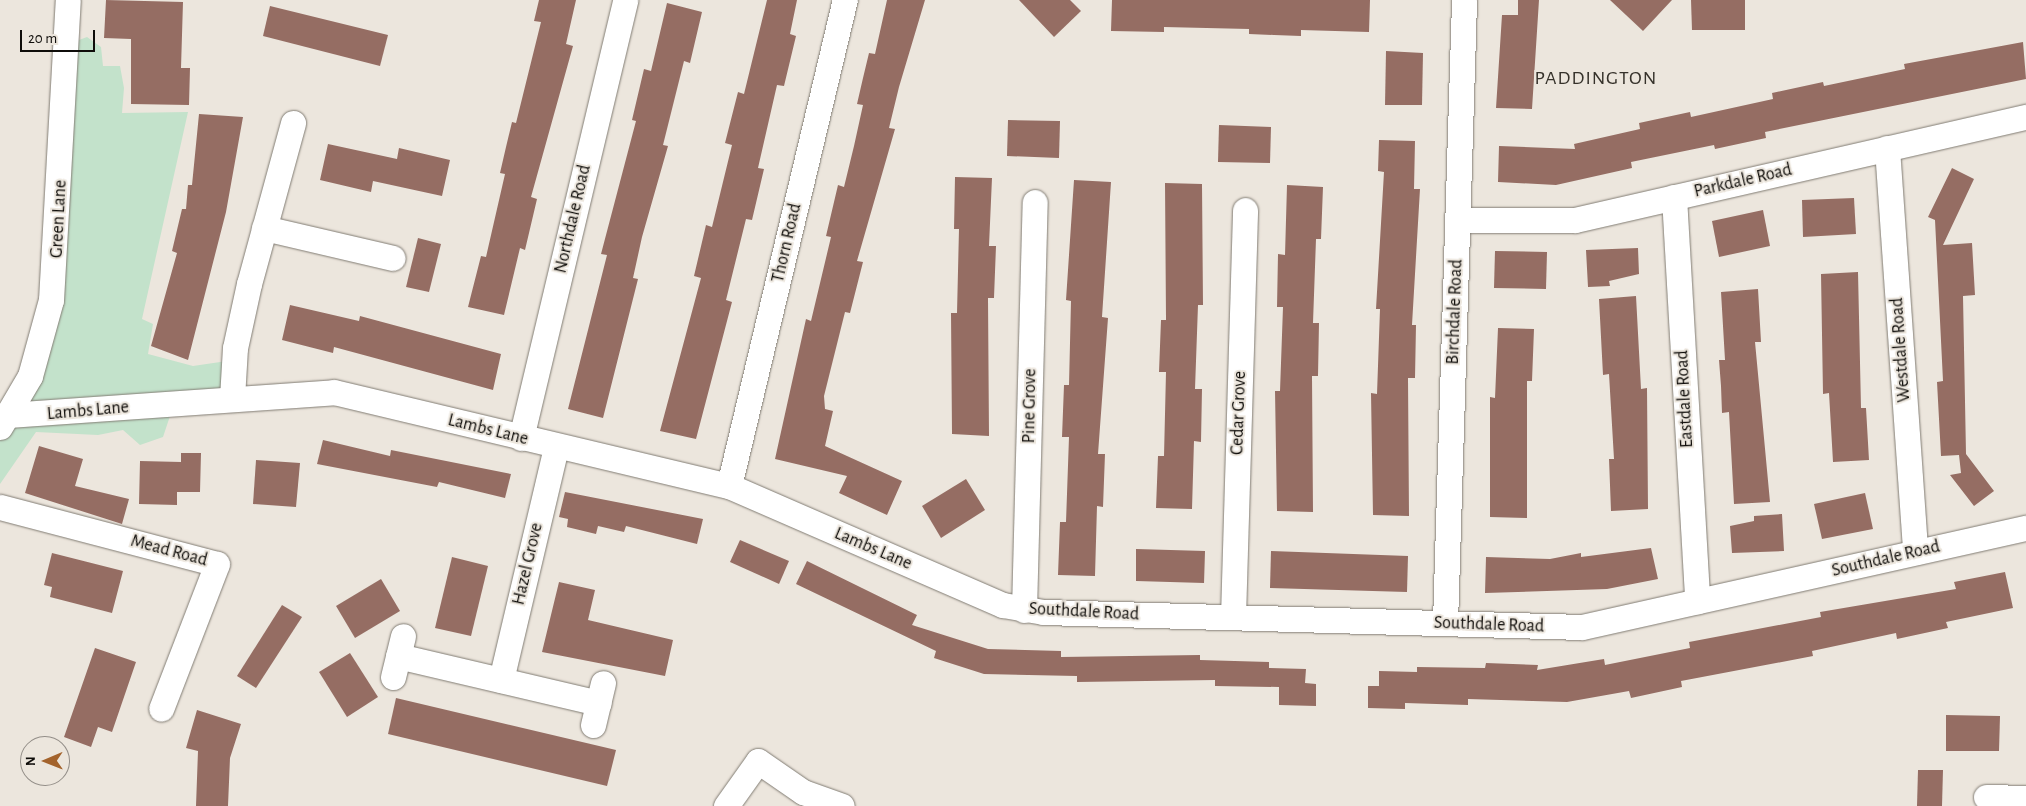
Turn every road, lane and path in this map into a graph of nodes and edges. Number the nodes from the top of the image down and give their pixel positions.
1 (68, 0) edge
2 (625, 0) edge
3 (845, 0) edge
4 (1464, 0) edge
5 (2026, 117) edge
6 (293, 123) dead end
7 (1887, 148) junction
8 (1674, 197) junction
9 (1035, 202) dead end
10 (1245, 210) dead end
11 (1458, 220) junction
12 (264, 228) junction
13 (393, 258) dead end
14 (232, 398) junction
15 (4, 421) edge
16 (521, 438) junction
17 (556, 447) junction
18 (729, 486) junction
19 (0, 507) edge
20 (2026, 528) edge
21 (1915, 552) junction
22 (947, 580) joint
23 (1697, 601) junction
24 (1024, 610) junction
25 (1232, 617) junction
26 (1445, 623) junction
27 (398, 656) dead end
28 (501, 680) junction
29 (598, 704) dead end
30 (161, 709) dead end
31 (1986, 797) dead end
32 (2026, 798) edge
33 (726, 806) edge
34 (842, 806) edge

1 - 15 street, Green Lane
2 - 16 street, Northdale Road
3 - 18 street, Thorn Road
4 - 11 street, Birchdale Road
5 - 7 street, Parkdale Road
6 - 12 street
7 - 8 street, Parkdale Road
7 - 21 street, Westdale Road
8 - 11 street, Parkdale Road
8 - 23 street, Eastdale Road
9 - 24 street, Pine Grove
10 - 25 street, Cedar Grove
11 - 26 street, Birchdale Road
12 - 13 street
12 - 14 street
14 - 15 street, Lambs Lane
14 - 16 street, Lambs Lane
16 - 17 street, Lambs Lane
17 - 18 street, Lambs Lane
17 - 28 street, Hazel Grove
18 - 22 street, Lambs Lane
19 - 30 street, Mead Road
20 - 21 street, Southdale Road
21 - 23 street, Southdale Road
22 - 24 street, Southdale Road
23 - 26 street, Southdale Road
24 - 25 street, Southdale Road
25 - 26 street, Southdale Road
27 - 28 street
28 - 29 street
31 - 32 street
33 - 34 street

